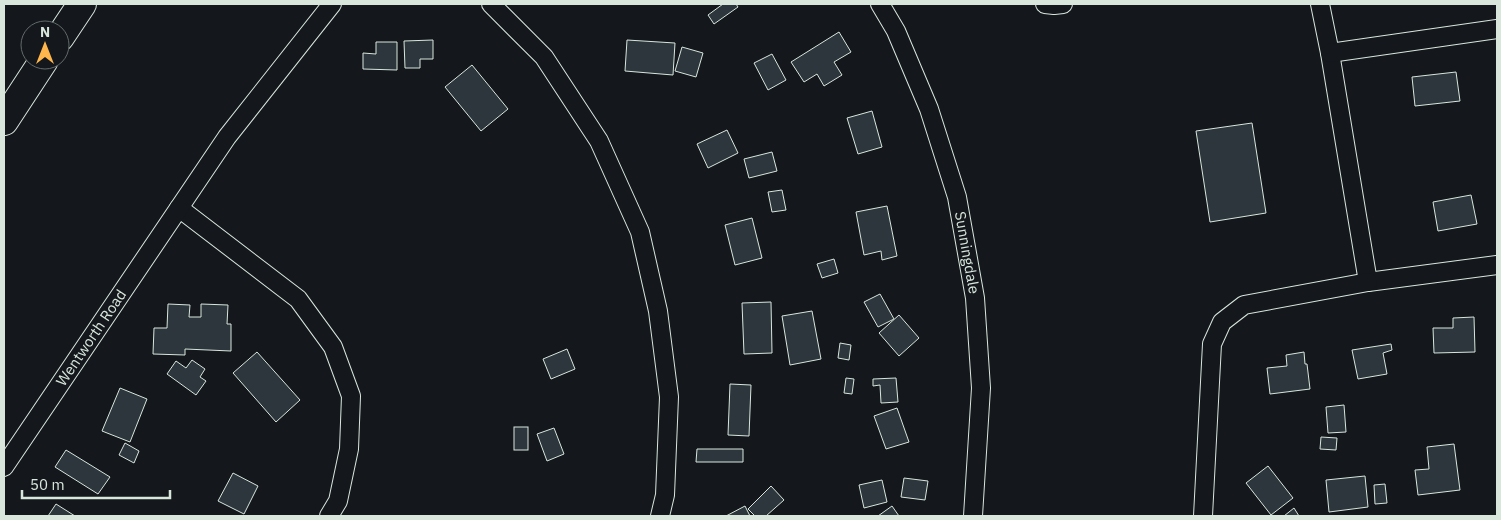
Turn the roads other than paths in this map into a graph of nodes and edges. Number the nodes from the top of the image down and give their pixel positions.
1 (82, 4) edge
2 (332, 4) edge
3 (491, 4) edge
4 (880, 4) edge
5 (1045, 4) edge
6 (1063, 4) edge
7 (1320, 4) edge
8 (70, 22) edge
9 (1497, 29) edge
10 (1330, 53) junction
11 (37, 70) edge
12 (4, 121) edge
13 (179, 208) junction
14 (1497, 265) edge
15 (1368, 282) junction
16 (4, 467) edge
17 (329, 516) edge
18 (660, 516) edge
19 (973, 516) edge
20 (1204, 516) edge

1 - 8 highway
2 - 13 street, Wentworth Road
3 - 18 street
4 - 19 street, Sunningdale
5 - 6 street
7 - 10 street
9 - 10 street
10 - 15 street
11 - 12 highway
13 - 16 street, Wentworth Road
13 - 17 street
14 - 15 street
15 - 20 street

